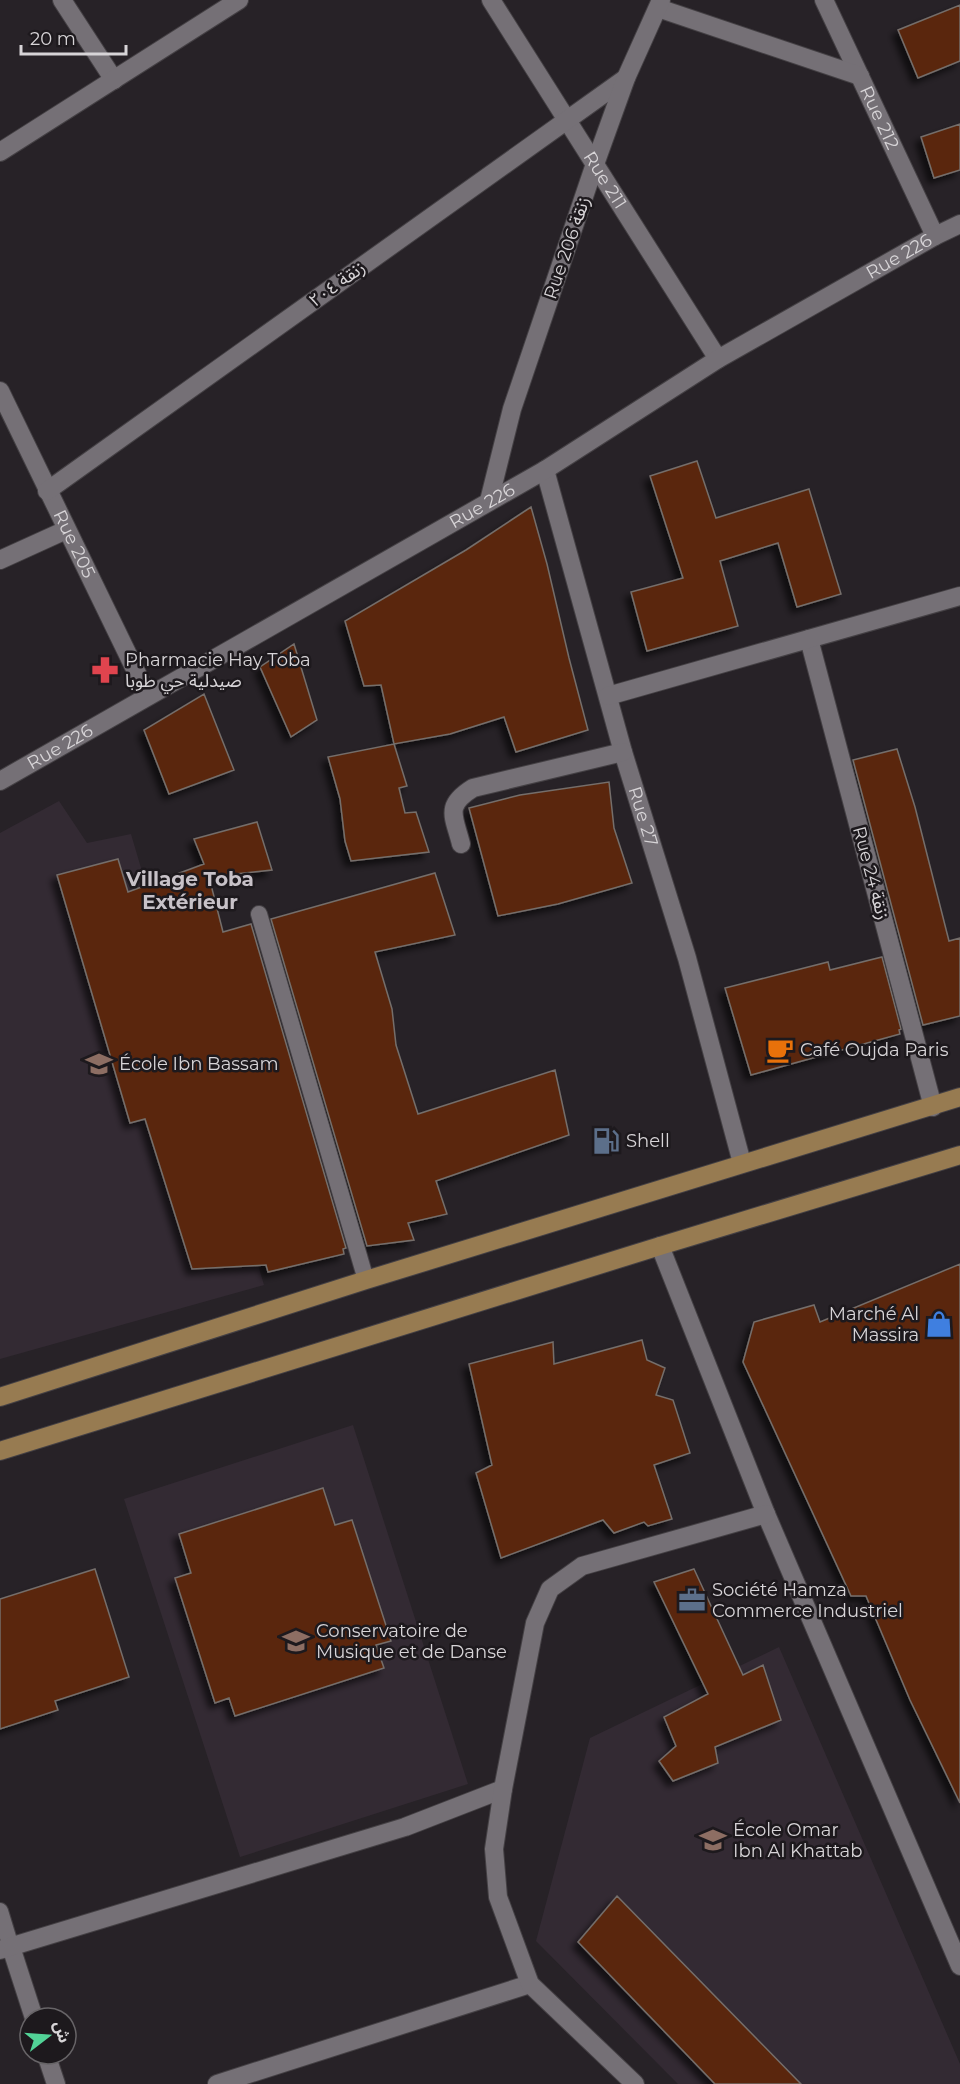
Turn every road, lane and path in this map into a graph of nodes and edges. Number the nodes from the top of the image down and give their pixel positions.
1 (63, 0) edge
2 (491, 0) edge
3 (824, 0) edge
4 (229, 3) edge
5 (659, 4) edge
6 (860, 76) junction
7 (626, 78) junction
8 (114, 80) junction
9 (567, 119) junction
10 (0, 152) edge
11 (595, 164) junction
12 (960, 224) edge
13 (935, 236) junction
14 (718, 359) junction
15 (0, 391) edge
16 (545, 470) junction
17 (47, 491) junction
18 (489, 501) junction
19 (66, 530) junction
20 (0, 560) edge
21 (960, 596) edge
22 (809, 639) junction
23 (148, 696) junction
24 (608, 696) junction
25 (623, 752) junction
26 (0, 780) edge
27 (461, 844) dead end
28 (259, 914) dead end
29 (960, 1097) edge
30 (933, 1107) junction
31 (960, 1155) edge
32 (742, 1163) junction
33 (660, 1246) junction
34 (366, 1280) junction
35 (0, 1396) edge
36 (0, 1451) edge
37 (766, 1514) junction
38 (503, 1789) junction
39 (0, 1911) edge
40 (5, 1949) edge
41 (960, 1966) edge
42 (530, 1984) junction
43 (29, 2006) edge
44 (50, 2066) edge
45 (56, 2084) edge
46 (217, 2084) edge
47 (635, 2084) edge

1 - 8 street
2 - 9 street, Rue 211
3 - 6 street, Rue 212
4 - 8 street
5 - 6 street
5 - 7 street, Rue 206 زنقة
6 - 13 street, Rue 212
7 - 9 street, زنقة ٢٠٤
7 - 11 street, Rue 206 زنقة
8 - 10 street
9 - 11 street, Rue 211
9 - 17 street, زنقة ٢٠٤
11 - 14 street, Rue 211
11 - 18 street, Rue 206 زنقة
12 - 13 street, Rue 226
13 - 14 street, Rue 226
14 - 16 street, Rue 226
15 - 17 street, Rue 205
16 - 18 street, Rue 226
16 - 24 street, Rue 27
17 - 19 street, Rue 205
18 - 23 street, Rue 226
19 - 20 street
19 - 23 street, Rue 205
21 - 22 street
22 - 24 street
22 - 30 street, Rue 24 زنقة
23 - 26 street, Rue 226
24 - 25 street, Rue 27
25 - 27 street
25 - 32 street, Rue 27
28 - 34 lane
29 - 30 main road
30 - 32 main road
31 - 33 main road
32 - 34 main road
33 - 36 main road
33 - 37 street
34 - 35 main road
37 - 38 street
37 - 41 street
38 - 40 street
38 - 42 street
39 - 40 lane
40 - 43 street
42 - 46 street
42 - 47 street
44 - 45 street

